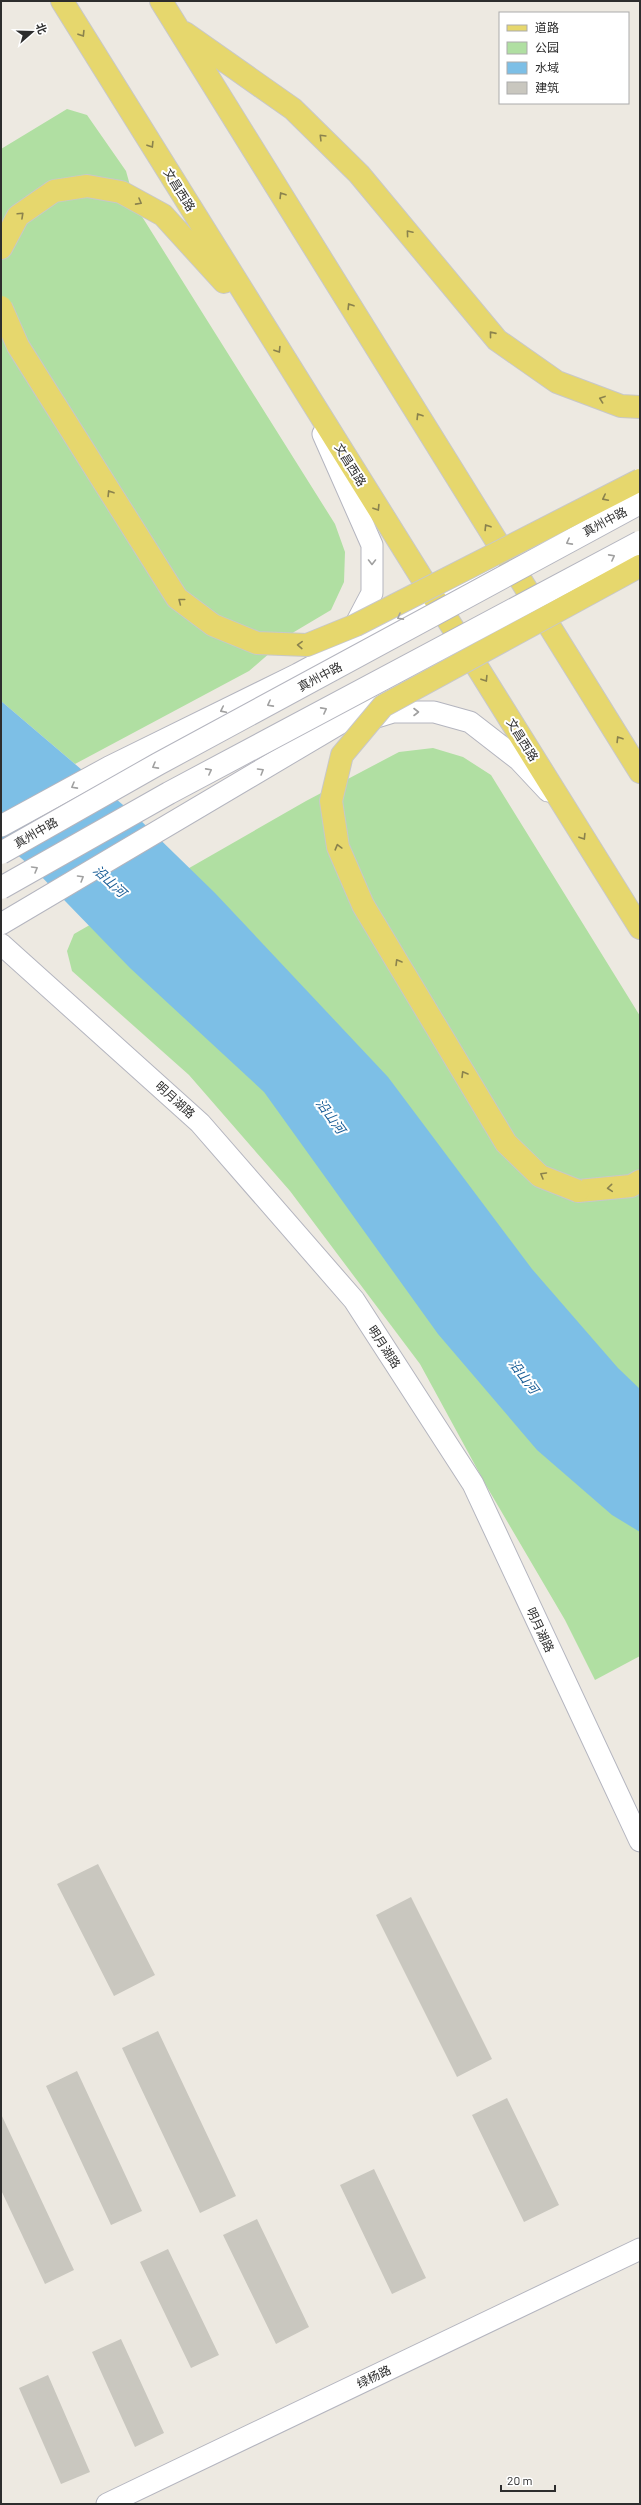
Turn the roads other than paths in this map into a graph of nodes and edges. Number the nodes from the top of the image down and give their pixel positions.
1 (62, 1) edge
2 (161, 1) edge
3 (178, 28) junction
4 (1, 248) edge
5 (1, 307) edge
6 (260, 322) junction
7 (300, 385) junction
8 (640, 407) edge
9 (640, 480) edge
10 (640, 503) edge
11 (640, 542) edge
12 (508, 561) junction
13 (640, 566) edge
14 (434, 599) junction
15 (538, 607) junction
16 (465, 648) junction
17 (298, 674) junction
18 (324, 733) junction
19 (640, 772) edge
20 (566, 810) junction
21 (1, 826) edge
22 (1, 853) edge
23 (606, 873) junction
24 (1, 888) edge
25 (1, 924) edge
26 (640, 928) edge
27 (640, 943) edge
28 (1, 944) edge
29 (640, 1181) edge
30 (640, 1841) edge
31 (640, 2249) edge
32 (107, 2504) edge

1 -> 6 main road, 文昌西路
2 - 3 main road
8 -> 3 main road
12 -> 3 main road
4 -> 6 main road
9 -> 5 main road, bridge
6 -> 7 main road, 文昌西路
7 -> 14 main road, 文昌西路
7 -> 17 street
10 -> 22 main road, 真州中路, bridge
24 -> 11 main road, bridge
12 - 14 street, 真州中路
12 - 15 main road
29 -> 13 main road, bridge
14 - 16 main road, 文昌西路
14 -> 17 street, 真州中路
15 - 16 street
19 -> 15 main road
16 - 18 street
16 -> 20 main road, 文昌西路
17 -> 21 street, 真州中路
18 -> 20 street
25 -> 18 street
20 -> 23 main road, 文昌西路
23 - 26 main road, 文昌西路
23 - 27 main road
28 - 30 street, 明月湖路
31 - 32 street, 绿杨路

